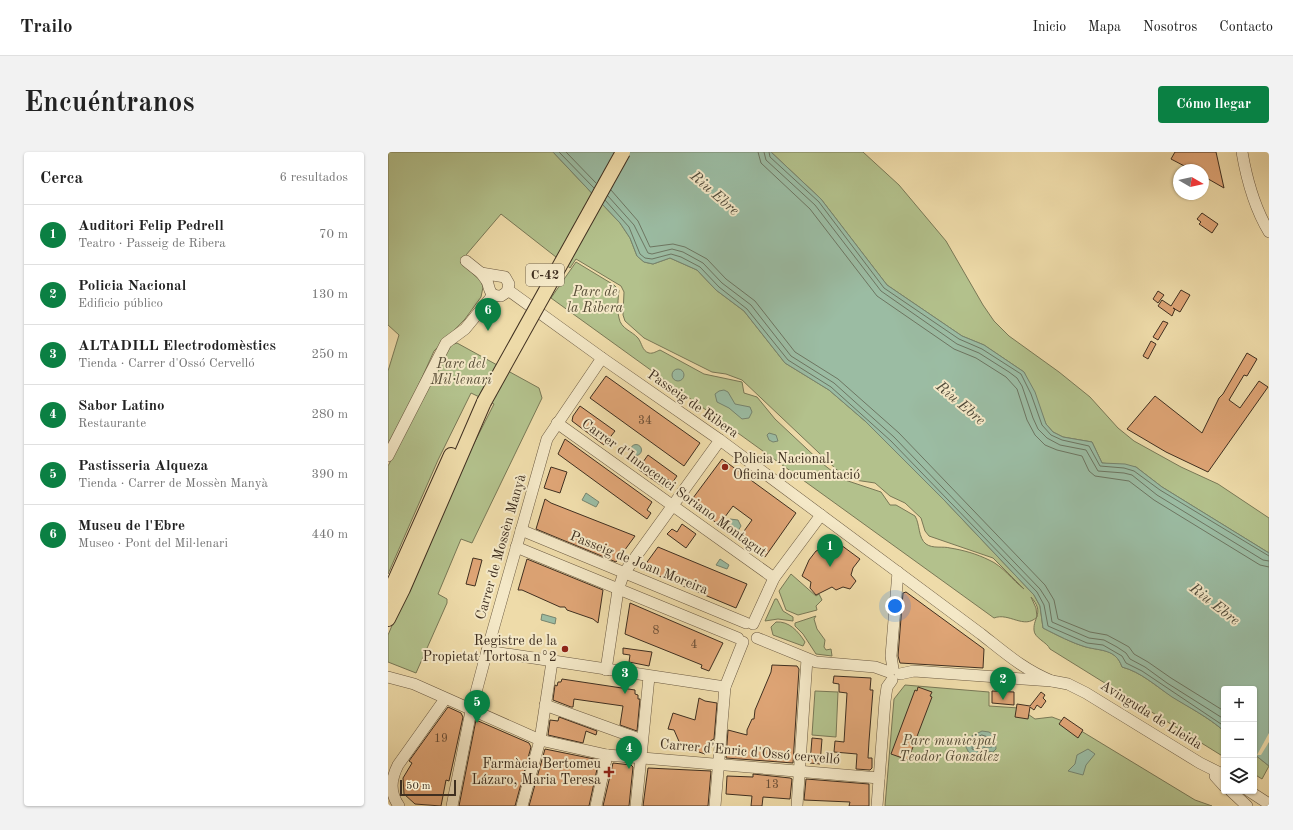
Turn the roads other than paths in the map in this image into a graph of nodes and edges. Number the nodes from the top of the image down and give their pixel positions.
1 (613, 152) edge
2 (623, 152) edge
3 (1242, 152) edge
4 (1269, 232) edge
5 (466, 261) dead end
6 (491, 280) junction
7 (508, 290) junction
8 (493, 294) junction
9 (602, 358) junction
10 (481, 400) junction
11 (557, 422) junction
12 (720, 440) junction
13 (388, 456) edge
14 (672, 506) junction
15 (821, 515) junction
16 (521, 530) junction
17 (516, 547) junction
18 (898, 572) junction
19 (624, 573) junction
20 (774, 578) junction
21 (618, 590) junction
22 (388, 596) edge
23 (388, 619) edge
24 (749, 624) junction
25 (982, 634) junction
26 (756, 638) junction
27 (741, 640) junction
28 (487, 651) junction
29 (807, 659) junction
30 (552, 662) junction
31 (1018, 663) junction
32 (606, 670) junction
33 (894, 673) junction
34 (390, 675) edge
35 (649, 677) junction
36 (1013, 678) junction
37 (1052, 680) junction
38 (1068, 684) junction
39 (725, 687) junction
40 (445, 699) junction
41 (545, 705) junction
42 (472, 711) junction
43 (540, 740) junction
44 (642, 740) junction
45 (607, 755) junction
46 (640, 758) junction
47 (718, 766) junction
48 (800, 771) junction
49 (879, 778) junction
50 (1221, 778) edge
51 (1234, 794) edge
52 (1241, 794) edge
53 (1254, 794) edge
54 (1269, 804) edge
55 (399, 806) edge
56 (452, 806) edge
57 (522, 806) edge
58 (596, 806) edge
59 (636, 806) edge
60 (715, 806) edge
61 (797, 806) edge
62 (877, 806) edge
63 (1247, 806) edge
64 (1253, 806) edge

1 - 10 main road, C-42
2 - 10 main road, C-42, bridge
3 - 4 street
5 - 6 street
6 - 7 street
6 - 8 street
7 - 8 street
7 - 9 street, Passeig de Ribera
8 - 13 street
9 - 11 street, Carrer de Mossèn Manyà
9 - 12 street, Passeig de Ribera
10 - 22 main road, C-42
10 - 23 main road, C-42
11 - 14 street, Carrer d'Innocenci Soriano Montagut
11 - 16 street, Carrer de Mossèn Manyà
12 - 14 street
12 - 15 street, Passeig de Ribera
14 - 19 street
14 - 20 street, Carrer d'Innocenci Soriano Montagut
15 - 18 street, Passeig de Ribera
15 - 20 street
16 - 17 street, Carrer de Mossèn Manyà
16 - 19 street, Passeig de Joan Moreira
17 - 21 street
17 - 28 street, Carrer de Mossèn Manyà
18 - 25 street, Passeig de Ribera
18 - 33 street
19 - 21 street
19 - 24 street, Passeig de Joan Moreira
20 - 24 street
21 - 27 street
21 - 32 street
24 - 26 street
24 - 27 street
25 - 31 street
25 - 38 street
26 - 27 street
26 - 29 street
27 - 39 street
28 - 30 street
28 - 42 street, Carrer de Mossèn Manyà
29 - 33 street
29 - 48 street
30 - 32 street
30 - 41 street
31 - 36 street
31 - 37 street
32 - 35 street
33 - 36 street
33 - 49 street
34 - 40 street, Carrer d'Enric d'Ossó cervelló
35 - 39 street
35 - 44 street
36 - 37 street
37 - 38 street
38 - 50 street, Avinguda de Lleida
39 - 47 street
40 - 42 street, Carrer d'Enric d'Ossó cervelló
40 - 55 street
41 - 43 street
41 - 44 street
42 - 43 street, Carrer d'Enric d'Ossó cervelló
42 - 56 street, Carrer de Mossèn Manyà
43 - 45 street, Carrer d'Enric d'Ossó cervelló
43 - 57 street
44 - 46 street
45 - 46 street, Carrer d'Enric d'Ossó cervelló
45 - 58 street
46 - 47 street, Carrer d'Enric d'Ossó cervelló
46 - 59 street
47 - 48 street, Carrer d'Enric d'Ossó cervelló
47 - 60 street
48 - 49 street, Carrer d'Enric d'Ossó cervelló
48 - 61 street
49 - 62 street
51 - 63 street
52 - 64 street
53 - 54 street

